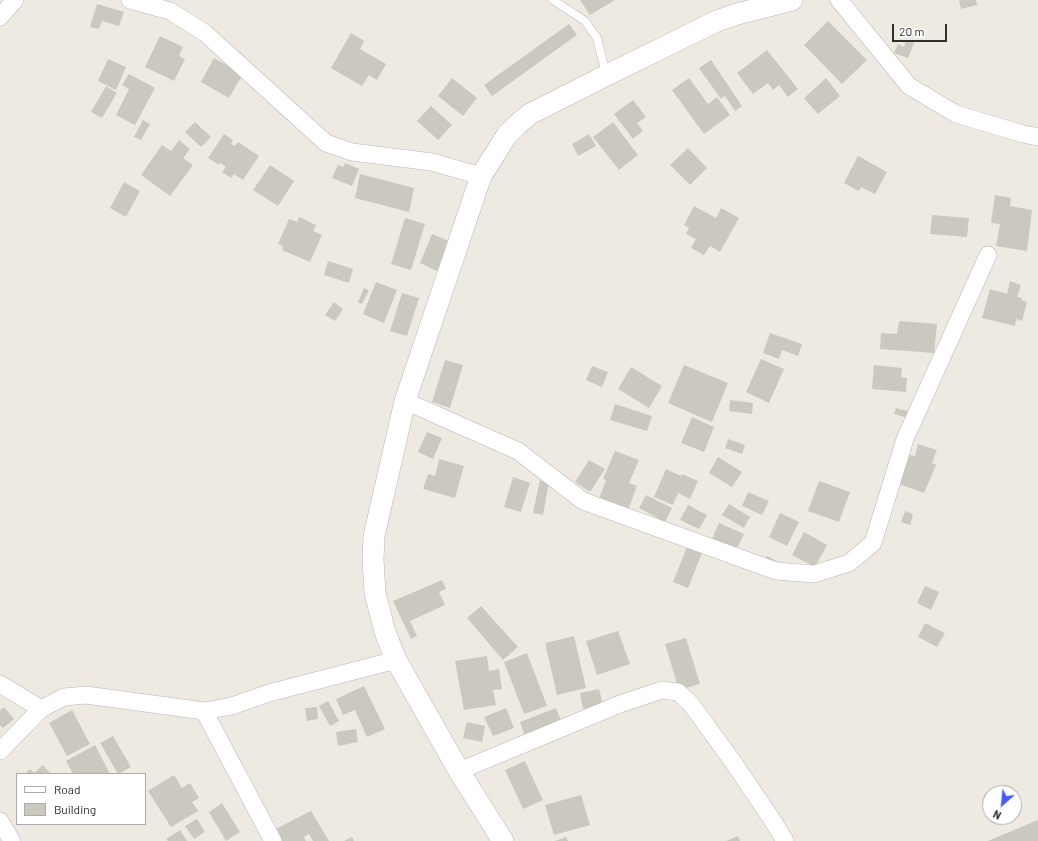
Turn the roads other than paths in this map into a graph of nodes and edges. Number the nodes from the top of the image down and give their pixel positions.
1 (15, 0) edge
2 (130, 0) edge
3 (553, 0) edge
4 (792, 0) edge
5 (839, 0) edge
6 (0, 17) edge
7 (607, 75) junction
8 (1038, 138) edge
9 (481, 176) junction
10 (988, 255) dead end
11 (405, 401) junction
12 (396, 660) junction
13 (0, 684) edge
14 (41, 708) junction
15 (204, 711) junction
16 (0, 751) edge
17 (459, 771) junction
18 (0, 821) edge
19 (12, 841) edge
20 (273, 841) edge
21 (503, 841) edge
22 (785, 841) edge

1 - 6 street
2 - 9 street
3 - 7 lane
4 - 7 street
5 - 8 street
7 - 9 street
9 - 11 street
10 - 11 street
11 - 12 street
12 - 15 street
12 - 17 street
13 - 14 street
14 - 15 street
14 - 16 street
15 - 20 street
17 - 21 street
17 - 22 street
18 - 19 street

